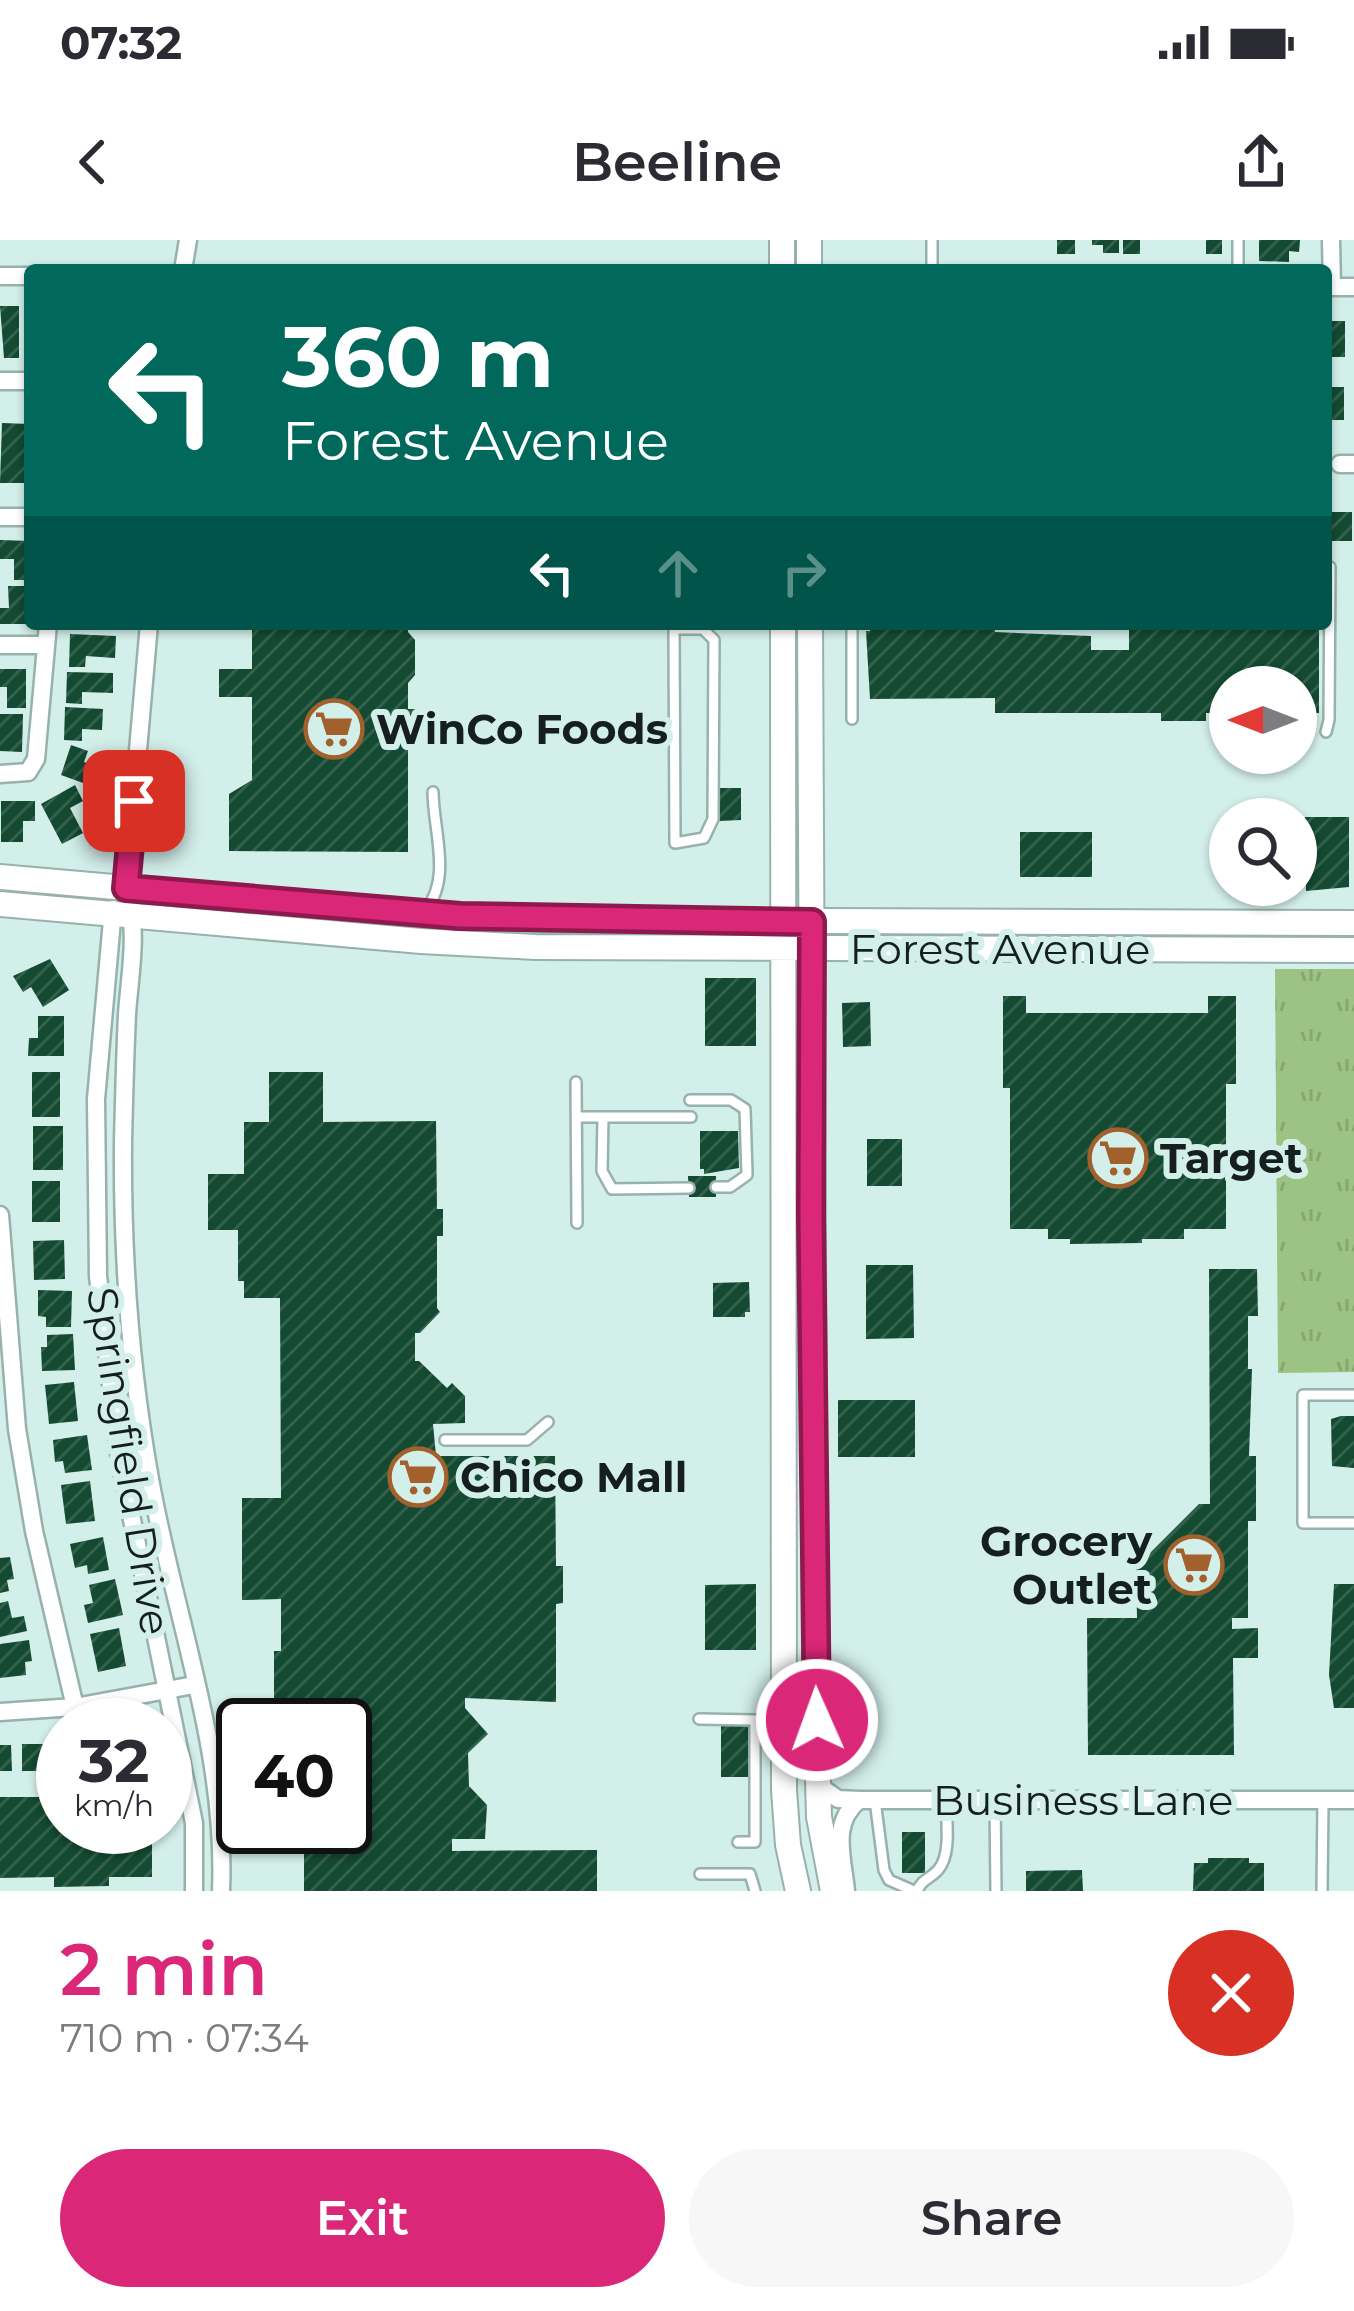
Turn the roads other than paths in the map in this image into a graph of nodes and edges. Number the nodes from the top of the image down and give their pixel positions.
1 (47, 630) edge
2 (148, 630) edge
3 (674, 630) edge
4 (704, 630) edge
5 (783, 630) edge
6 (810, 630) edge
7 (852, 630) edge
8 (1330, 630) edge
9 (0, 645) edge
10 (46, 645) junction
11 (852, 719) dead end
12 (1326, 732) dead end
13 (0, 774) edge
14 (434, 792) dead end
15 (0, 877) edge
16 (126, 888) junction
17 (0, 904) edge
18 (421, 914) junction
19 (122, 915) junction
20 (784, 922) junction
21 (812, 922) junction
22 (1354, 923) edge
23 (784, 949) junction
24 (812, 949) junction
25 (1354, 950) edge
26 (577, 1082) dead end
27 (690, 1100) dead end
28 (577, 1117) junction
29 (603, 1117) junction
30 (691, 1117) dead end
31 (716, 1187) dead end
32 (689, 1188) dead end
33 (0, 1215) edge
34 (578, 1222) dead end
35 (811, 1224) junction
36 (784, 1225) junction
37 (1354, 1395) edge
38 (548, 1422) dead end
39 (445, 1441) dead end
40 (1354, 1523) edge
41 (816, 1677) junction
42 (784, 1678) junction
43 (194, 1685) junction
44 (168, 1690) junction
45 (73, 1698) edge
46 (124, 1698) edge
47 (36, 1710) edge
48 (0, 1712) edge
49 (699, 1720) dead end
50 (818, 1785) junction
51 (867, 1800) junction
52 (946, 1800) junction
53 (995, 1800) junction
54 (1323, 1800) junction
55 (1354, 1800) edge
56 (738, 1842) dead end
57 (700, 1874) dead end
58 (194, 1891) edge
59 (221, 1891) edge
60 (755, 1891) edge
61 (798, 1891) edge
62 (833, 1891) edge
63 (846, 1891) edge
64 (916, 1891) edge
65 (997, 1891) edge
66 (1322, 1891) edge

1 - 10 street
2 - 16 street, Springfield Drive
3 - 4 lane
5 - 20 street
6 - 21 street
7 - 11 lane
8 - 12 lane
9 - 10 street
10 - 13 street
14 - 18 lane
15 - 16 street, Forest Avenue
16 - 18 street, Forest Avenue
16 - 19 street, Springfield Drive
17 - 19 street, Forest Avenue
18 - 20 street, Forest Avenue
19 - 23 street, Forest Avenue
19 - 43 street, Springfield Drive
19 - 44 street, Springfield Drive
20 - 21 street, Forest Avenue
20 - 23 street
21 - 22 street, Forest Avenue
21 - 24 street
23 - 24 street, Forest Avenue
23 - 36 street
24 - 25 street, Forest Avenue
24 - 35 street
26 - 28 lane
27 - 31 lane
28 - 29 lane
28 - 34 lane
29 - 30 lane
29 - 32 lane
33 - 45 street
35 - 36 street
35 - 41 street
36 - 42 street
37 - 40 lane
38 - 39 lane
41 - 42 street
41 - 50 street
42 - 61 street
43 - 44 street
43 - 59 street, Springfield Drive
44 - 46 street
44 - 58 street, Springfield Drive
47 - 48 street
49 - 56 lane
50 - 51 street, Business Lane
50 - 62 street
51 - 52 street, Business Lane
51 - 63 street
51 - 64 lane
52 - 53 street, Business Lane
52 - 64 lane
53 - 54 street, Business Lane
53 - 65 lane
54 - 55 street, Business Lane
54 - 66 lane
57 - 60 lane

